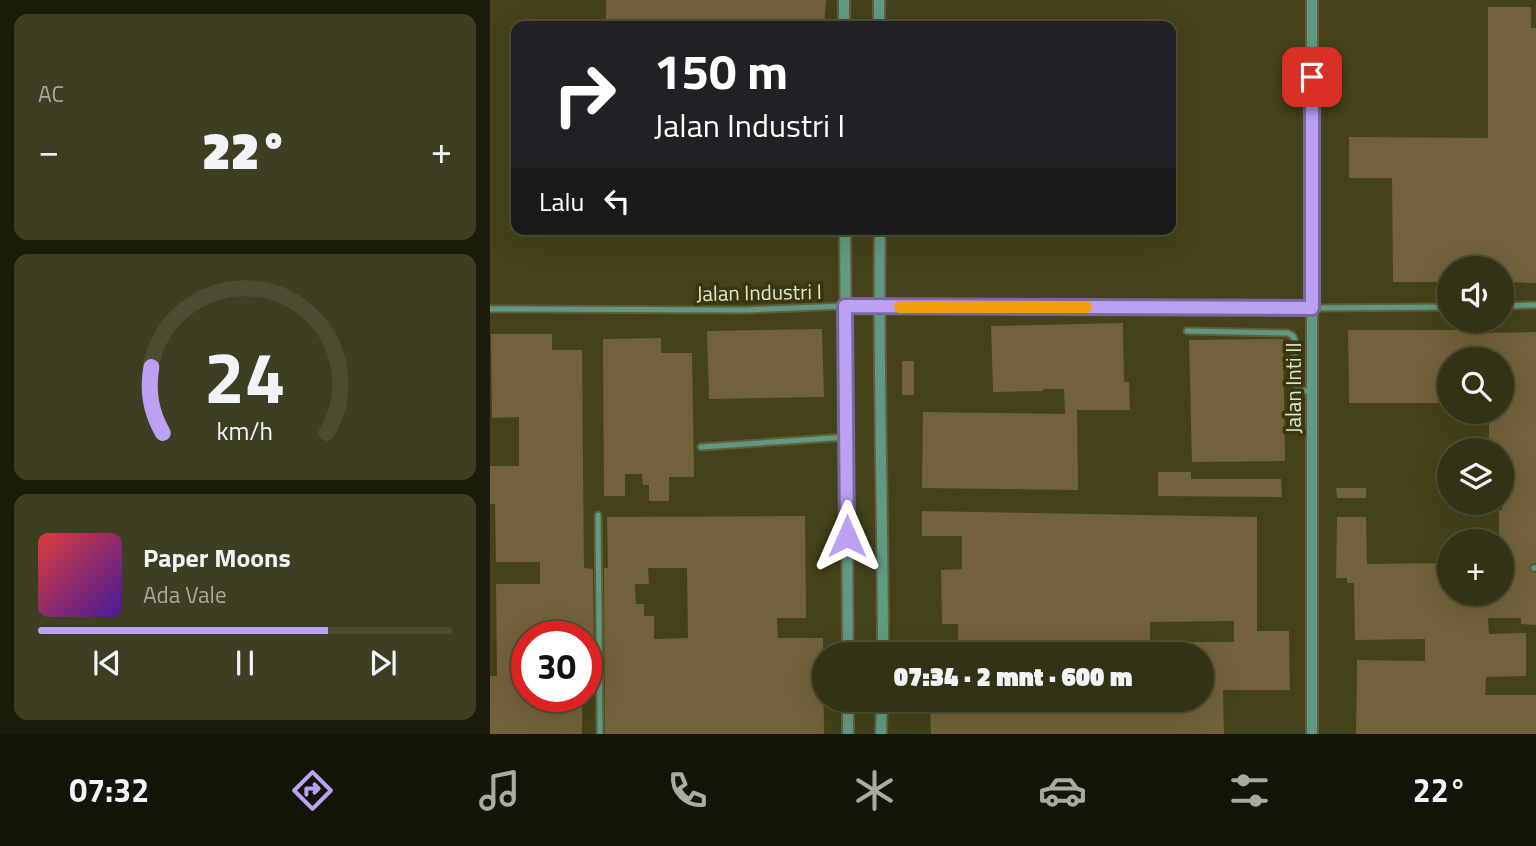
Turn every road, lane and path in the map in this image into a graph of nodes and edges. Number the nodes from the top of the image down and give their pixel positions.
1 (844, 0) edge
2 (878, 0) edge
3 (1312, 0) edge
4 (844, 21) edge
5 (879, 21) edge
6 (845, 235) edge
7 (880, 235) edge
8 (1536, 305) edge
9 (845, 306) junction
10 (1437, 306) edge
11 (1514, 306) edge
12 (878, 307) junction
13 (1312, 308) junction
14 (490, 309) edge
15 (1187, 331) dead end
16 (1313, 392) junction
17 (847, 437) junction
18 (701, 447) dead end
19 (598, 515) dead end
20 (848, 642) edge
21 (883, 642) edge
22 (848, 712) edge
23 (882, 712) edge
24 (600, 734) edge
25 (848, 734) edge
26 (881, 734) edge
27 (1312, 734) edge

1 - 4 street
2 - 5 street
3 - 13 street, Jalan Inti II
6 - 9 street
7 - 12 street
8 - 11 lane
9 - 12 lane, Jalan Industri I
9 - 14 lane, Jalan Industri I
9 - 17 street
10 - 13 lane, Jalan Industri I
12 - 13 lane, Jalan Industri I
12 - 21 street
13 - 16 street, Jalan Inti II
15 - 16 lane
16 - 27 street, Jalan Inti II
17 - 18 lane
17 - 20 street
19 - 24 lane
22 - 25 street
23 - 26 street

